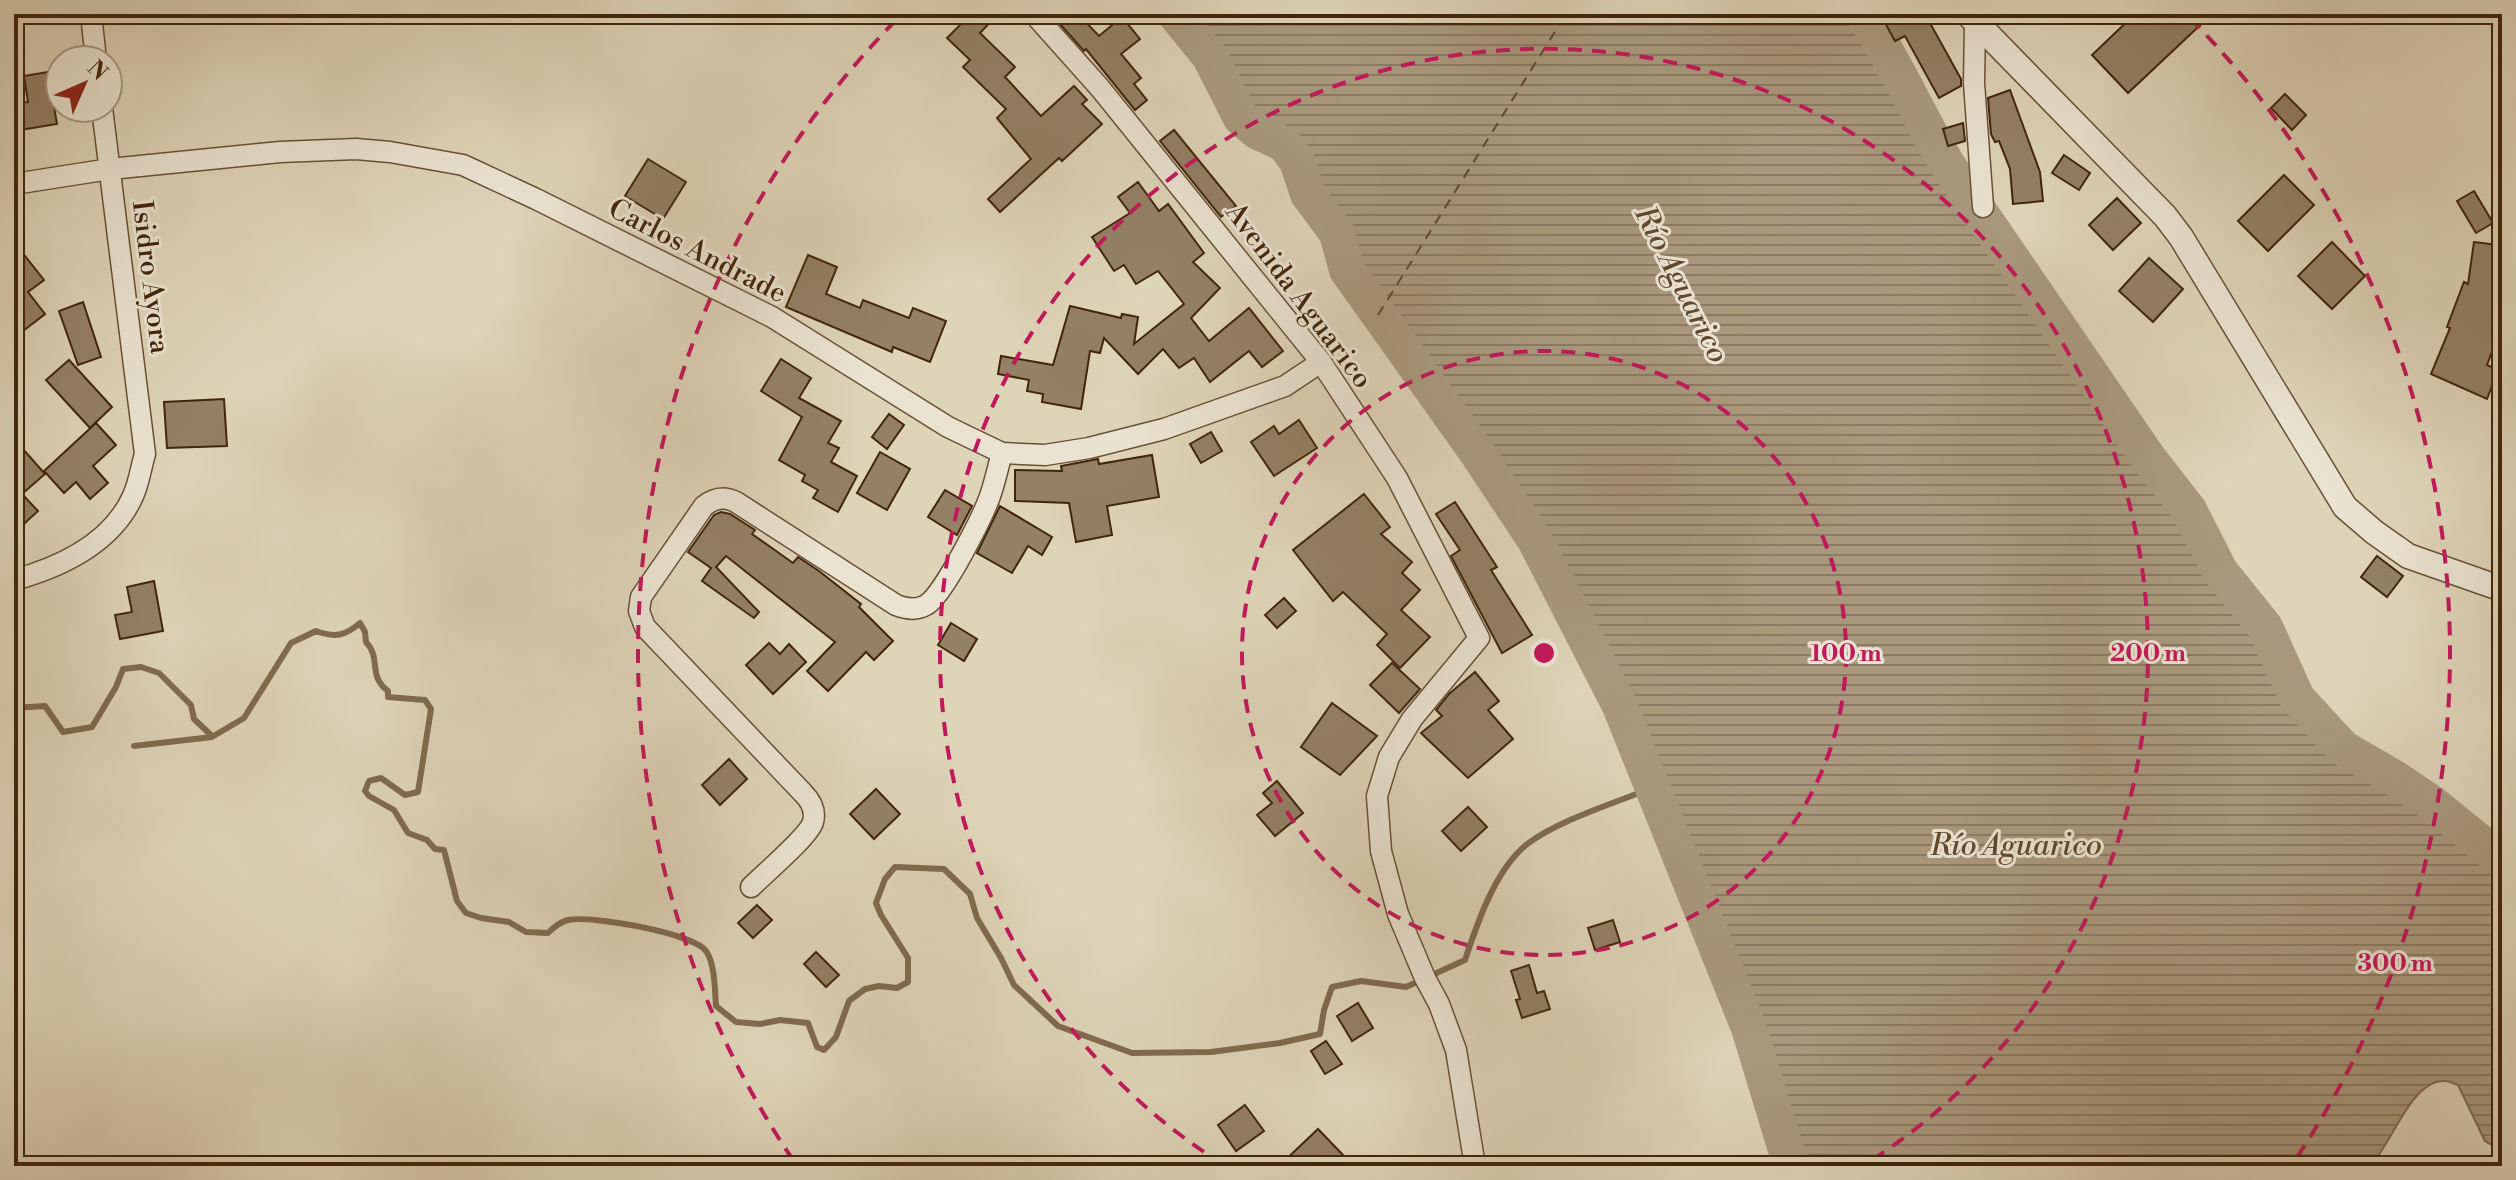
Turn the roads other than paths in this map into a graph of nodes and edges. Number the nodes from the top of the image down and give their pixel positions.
1 (91, 14) edge
2 (1034, 14) edge
3 (1971, 18) edge
4 (94, 44) edge
5 (104, 124) edge
6 (110, 169) junction
7 (14, 184) edge
8 (1983, 207) dead end
9 (1321, 362) junction
10 (1002, 453) junction
11 (14, 580) edge
12 (2502, 589) edge
13 (751, 887) dead end
14 (1475, 1166) edge

1 - 4 street
2 - 9 street, Avenida Aguarico
3 - 8 street
3 - 12 street
5 - 6 street, Isidro Ayora
6 - 7 street, Carlos Andrade
6 - 10 street, Carlos Andrade
6 - 11 street, Isidro Ayora
9 - 10 street, Carlos Andrade
9 - 14 street, Avenida Aguarico
10 - 13 street

